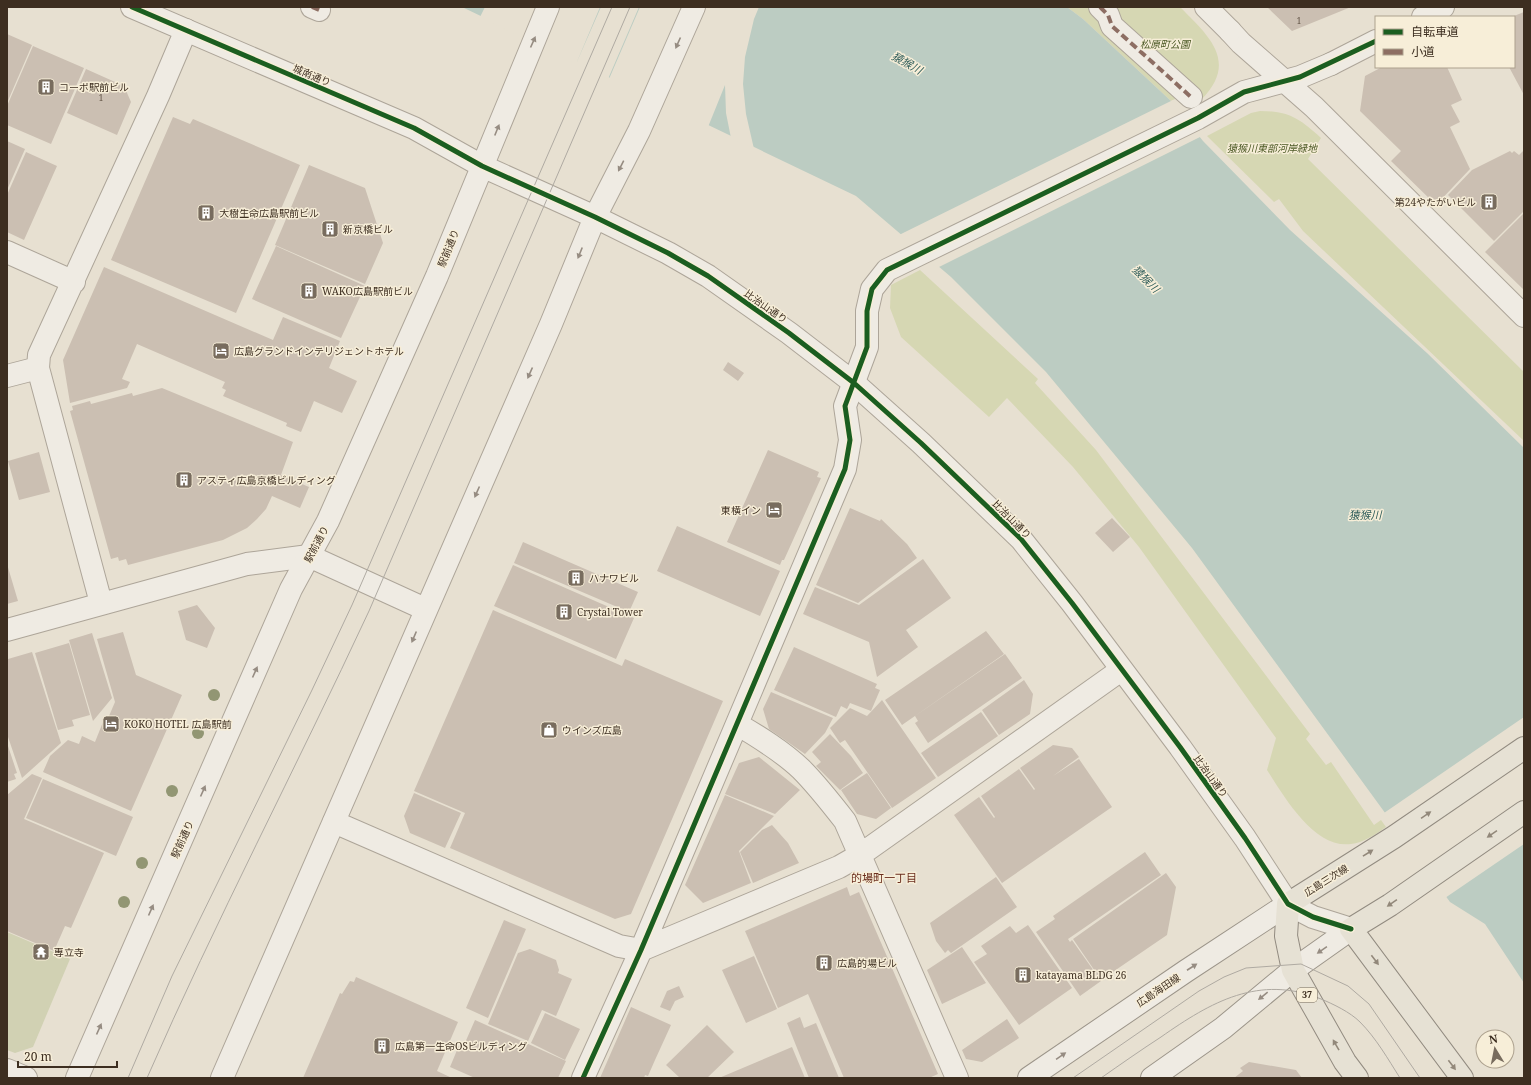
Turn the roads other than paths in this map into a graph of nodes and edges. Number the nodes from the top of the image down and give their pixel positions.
1 (132, 7) edge
2 (548, 7) edge
3 (694, 7) edge
4 (1100, 7) edge
5 (1206, 7) edge
6 (1443, 7) edge
7 (1425, 16) edge
8 (186, 30) junction
9 (1375, 42) edge
10 (1283, 81) junction
11 (1191, 97) dead end
12 (482, 166) junction
13 (595, 217) junction
14 (7, 252) edge
15 (74, 282) junction
16 (1524, 316) edge
17 (38, 368) junction
18 (7, 376) edge
19 (854, 383) junction
20 (309, 556) junction
21 (101, 604) junction
22 (426, 609) junction
23 (7, 630) edge
24 (1121, 670) junction
25 (737, 724) junction
26 (1524, 748) edge
27 (1524, 812) edge
28 (334, 822) junction
29 (860, 855) junction
30 (1288, 904) junction
31 (1351, 929) junction
32 (641, 950) junction
33 (1292, 970) junction
34 (7, 1070) edge
35 (26, 1078) edge
36 (77, 1078) edge
37 (222, 1078) edge
38 (583, 1078) edge
39 (957, 1078) edge
40 (1029, 1078) edge
41 (1152, 1078) edge
42 (1357, 1078) edge
43 (1462, 1078) edge

1 - 8 street, 城南通り
12 -> 2 street, 駅前通り
3 -> 13 street
4 - 11 street
5 - 10 street
6 - 7 street
8 - 12 street, 城南通り
8 - 15 street
9 - 10 street
10 - 16 street
10 - 19 street
12 - 13 street, 城南通り
12 - 20 street, 駅前通り
13 - 19 street, 比治山通り
13 -> 22 street
14 - 15 street
15 - 17 street
17 - 18 street
17 - 21 street
19 - 24 street, 比治山通り
19 - 25 street
20 - 21 street
20 - 22 street
36 -> 20 street, 駅前通り
21 - 23 street
22 -> 28 street
24 - 29 street
24 - 30 street, 比治山通り
25 - 29 street
25 - 32 street
30 -> 26 main road, 広島三次線
27 -> 31 main road
28 - 32 street
28 - 37 street
29 - 32 street
29 - 39 street
30 - 31 street, 比治山通り
30 - 33 main road, 37
40 -> 30 street, 広島海田線
31 -> 33 street
31 -> 43 main road
32 - 38 street
33 -> 41 street
42 -> 33 main road, 37
34 - 35 street

